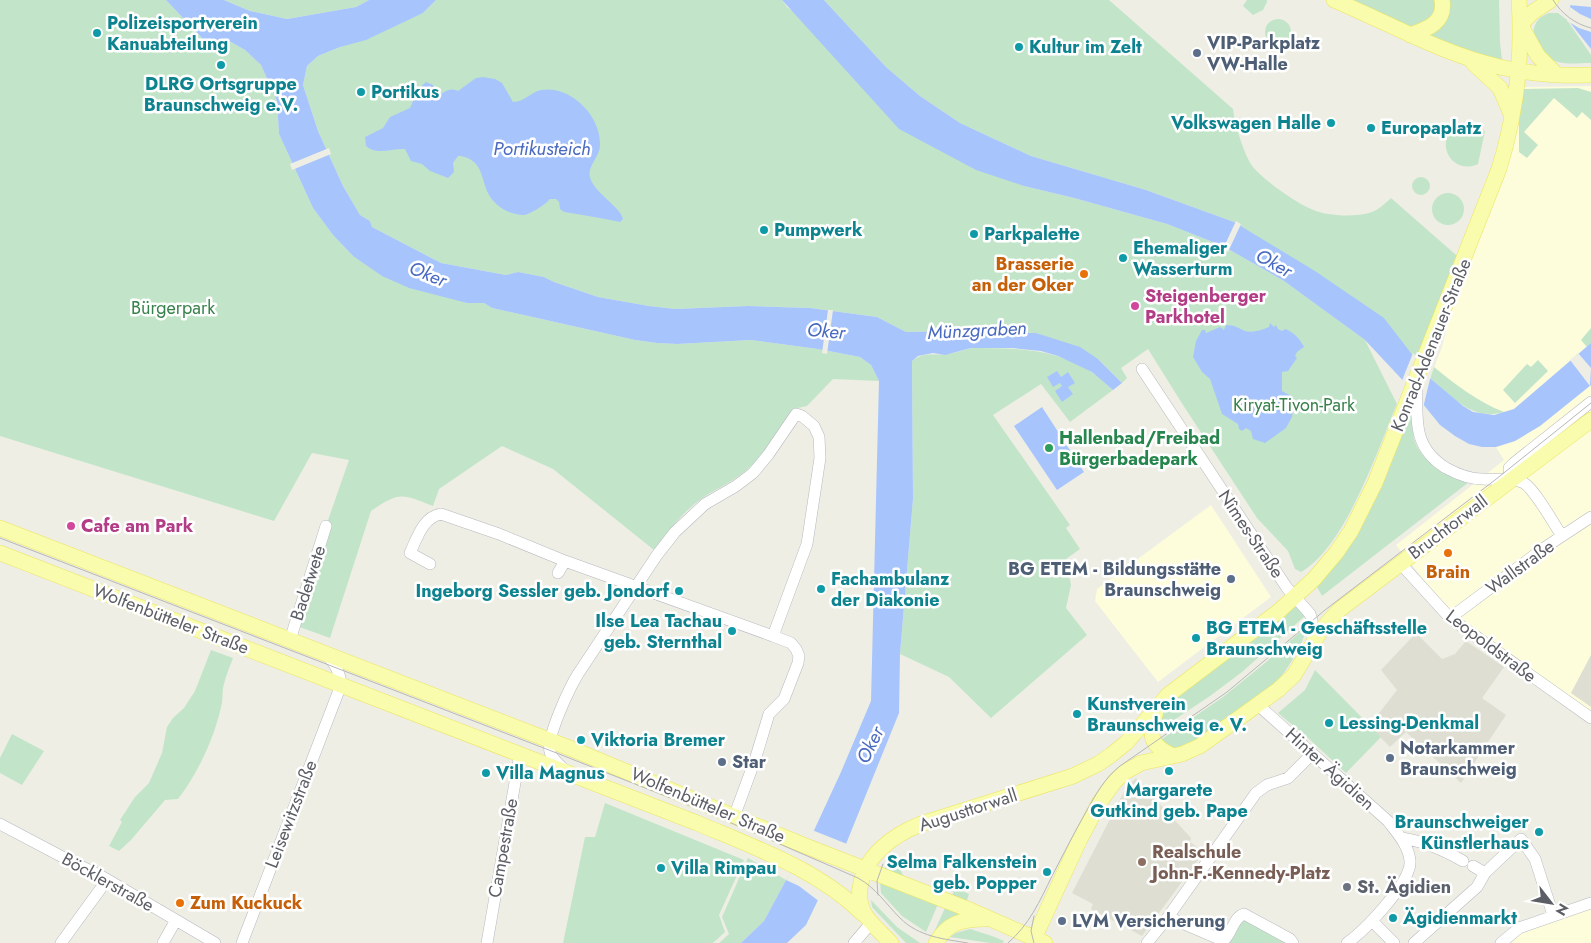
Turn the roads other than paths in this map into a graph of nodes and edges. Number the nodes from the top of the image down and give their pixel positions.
1 (1334, 0) edge
2 (1442, 0) edge
3 (1519, 0) edge
4 (1551, 0) edge
5 (1521, 24) junction
6 (1410, 35) junction
7 (1468, 58) junction
8 (1518, 70) junction
9 (1557, 75) junction
10 (1591, 75) edge
11 (1512, 118) junction
12 (1142, 369) dead end
13 (1591, 402) edge
14 (1413, 404) junction
15 (1591, 420) edge
16 (1510, 480) junction
17 (1591, 517) edge
18 (326, 526) dead end
19 (0, 528) edge
20 (1562, 536) junction
21 (0, 553) edge
22 (565, 561) junction
23 (1400, 563) junction
24 (430, 564) dead end
25 (558, 573) dead end
26 (636, 586) junction
27 (1295, 597) junction
28 (1450, 618) junction
29 (774, 636) junction
30 (290, 640) junction
31 (1313, 641) junction
32 (326, 653) junction
33 (341, 685) junction
34 (1158, 705) junction
35 (1258, 706) junction
36 (1591, 718) edge
37 (551, 740) junction
38 (520, 754) junction
39 (1312, 754) junction
40 (1173, 756) junction
41 (564, 770) junction
42 (734, 817) junction
43 (0, 824) edge
44 (1401, 838) junction
45 (866, 870) junction
46 (1485, 874) junction
47 (107, 880) junction
48 (1591, 903) edge
49 (1554, 915) junction
50 (1168, 917) junction
51 (176, 920) junction
52 (993, 920) junction
53 (1372, 921) junction
54 (872, 922) junction
55 (1037, 941) edge
56 (61, 943) edge
57 (163, 943) edge
58 (215, 943) edge
59 (242, 943) edge
60 (487, 943) edge
61 (854, 943) edge
62 (891, 943) edge
63 (936, 943) edge
64 (1148, 943) edge
65 (1293, 943) edge
66 (1347, 943) edge
67 (1394, 943) edge
68 (1414, 943) edge
69 (1501, 943) edge

1 - 6 main road
2 - 6 main road
3 - 5 main road
4 - 5 main road
5 - 8 main road
5 - 9 main road
6 - 7 main road
7 - 8 main road
7 - 11 main road
8 - 9 main road
8 - 11 main road, Konrad-Adenauer-Straße
9 - 10 main road
11 - 14 main road, Konrad-Adenauer-Straße
12 - 27 street, Nîmes-Straße
13 - 16 street
14 - 16 street
14 - 27 main road, Konrad-Adenauer-Straße
15 - 16 main road, Bruchtorwall
16 - 20 street
16 - 23 main road, Bruchtorwall
17 - 20 street, Wallstraße
18 - 30 street, Badetwete
19 - 30 main road, Wolfenbütteler Straße
20 - 28 street, Wallstraße
21 - 33 main road, Wolfenbütteler Straße
22 - 24 street
22 - 25 street
22 - 26 street
23 - 28 street, Leopoldstraße
23 - 31 main road, Bruchtorwall
26 - 29 street
26 - 29 street
26 - 37 street
27 - 31 street, Nîmes-Straße
27 - 34 main road, Konrad-Adenauer-Straße
28 - 36 street, Leopoldstraße
29 - 42 street
30 - 32 main road, Wolfenbütteler Straße
31 - 35 main road, Bruchtorwall
32 - 33 street
32 - 37 main road, Wolfenbütteler Straße
33 - 38 main road, Wolfenbütteler Straße
33 - 59 street, Leisewitzstraße
34 - 40 main road
34 - 45 main road, Augusttorwall
35 - 39 street, Hinter Ägidien
35 - 40 main road, Bruchtorwall
37 - 41 street
37 - 42 main road, Wolfenbütteler Straße
38 - 41 main road, Wolfenbütteler Straße
38 - 60 street, Campestraße
39 - 44 street, Hinter Ägidien
39 - 50 street
40 - 55 main road, Bruchtorwall
41 - 54 main road, Wolfenbütteler Straße
42 - 45 main road, Wolfenbütteler Straße
43 - 47 street, Böcklerstraße
44 - 46 street
44 - 53 street, Hinter Ägidien
45 - 52 main road, Wolfenbütteler Straße
45 - 54 main road
46 - 49 street
46 - 68 street
47 - 51 street, Böcklerstraße
47 - 56 street
48 - 49 street
49 - 69 street
50 - 64 street
50 - 65 street
51 - 57 street
51 - 58 street, Böcklerstraße
52 - 55 main road, Wolfenbütteler Straße
52 - 63 main road
53 - 66 street
53 - 67 street
54 - 61 street
54 - 62 main road

